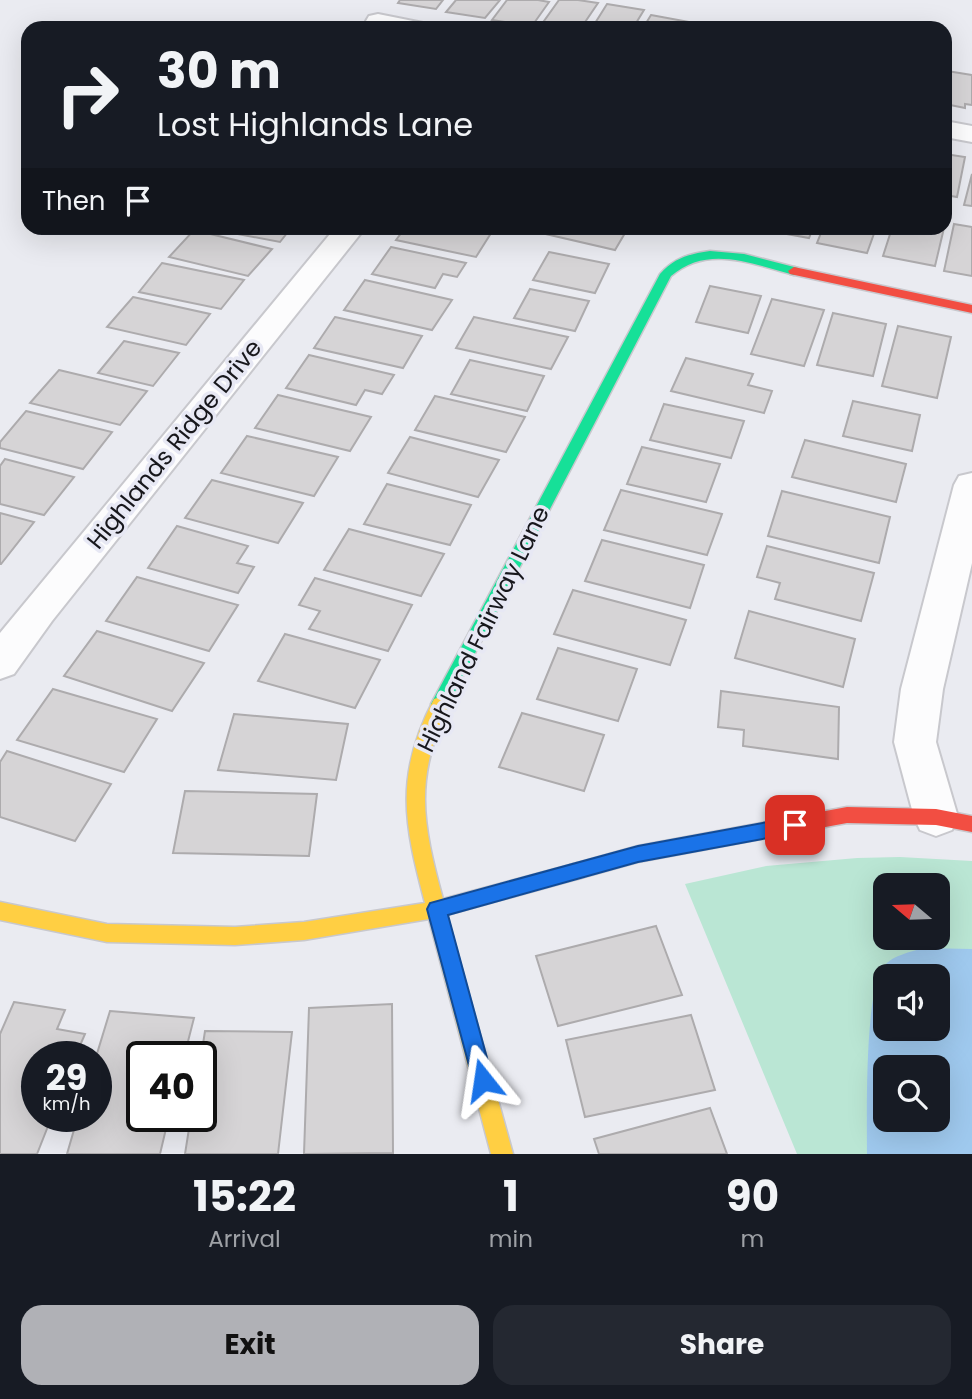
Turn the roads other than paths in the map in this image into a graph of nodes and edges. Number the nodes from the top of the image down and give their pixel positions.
1 (952, 130) edge
2 (972, 134) edge
3 (344, 235) edge
4 (972, 309) edge
5 (972, 485) edge
6 (0, 663) edge
7 (954, 820) edge
8 (437, 909) junction
9 (0, 911) edge
10 (502, 1154) edge

1 - 2 street
3 - 6 street, Highlands Ridge Drive
4 - 8 street, Highland Fairway Lane
5 - 7 street
7 - 8 street
8 - 9 street
8 - 10 street, Highland Fairway Lane

